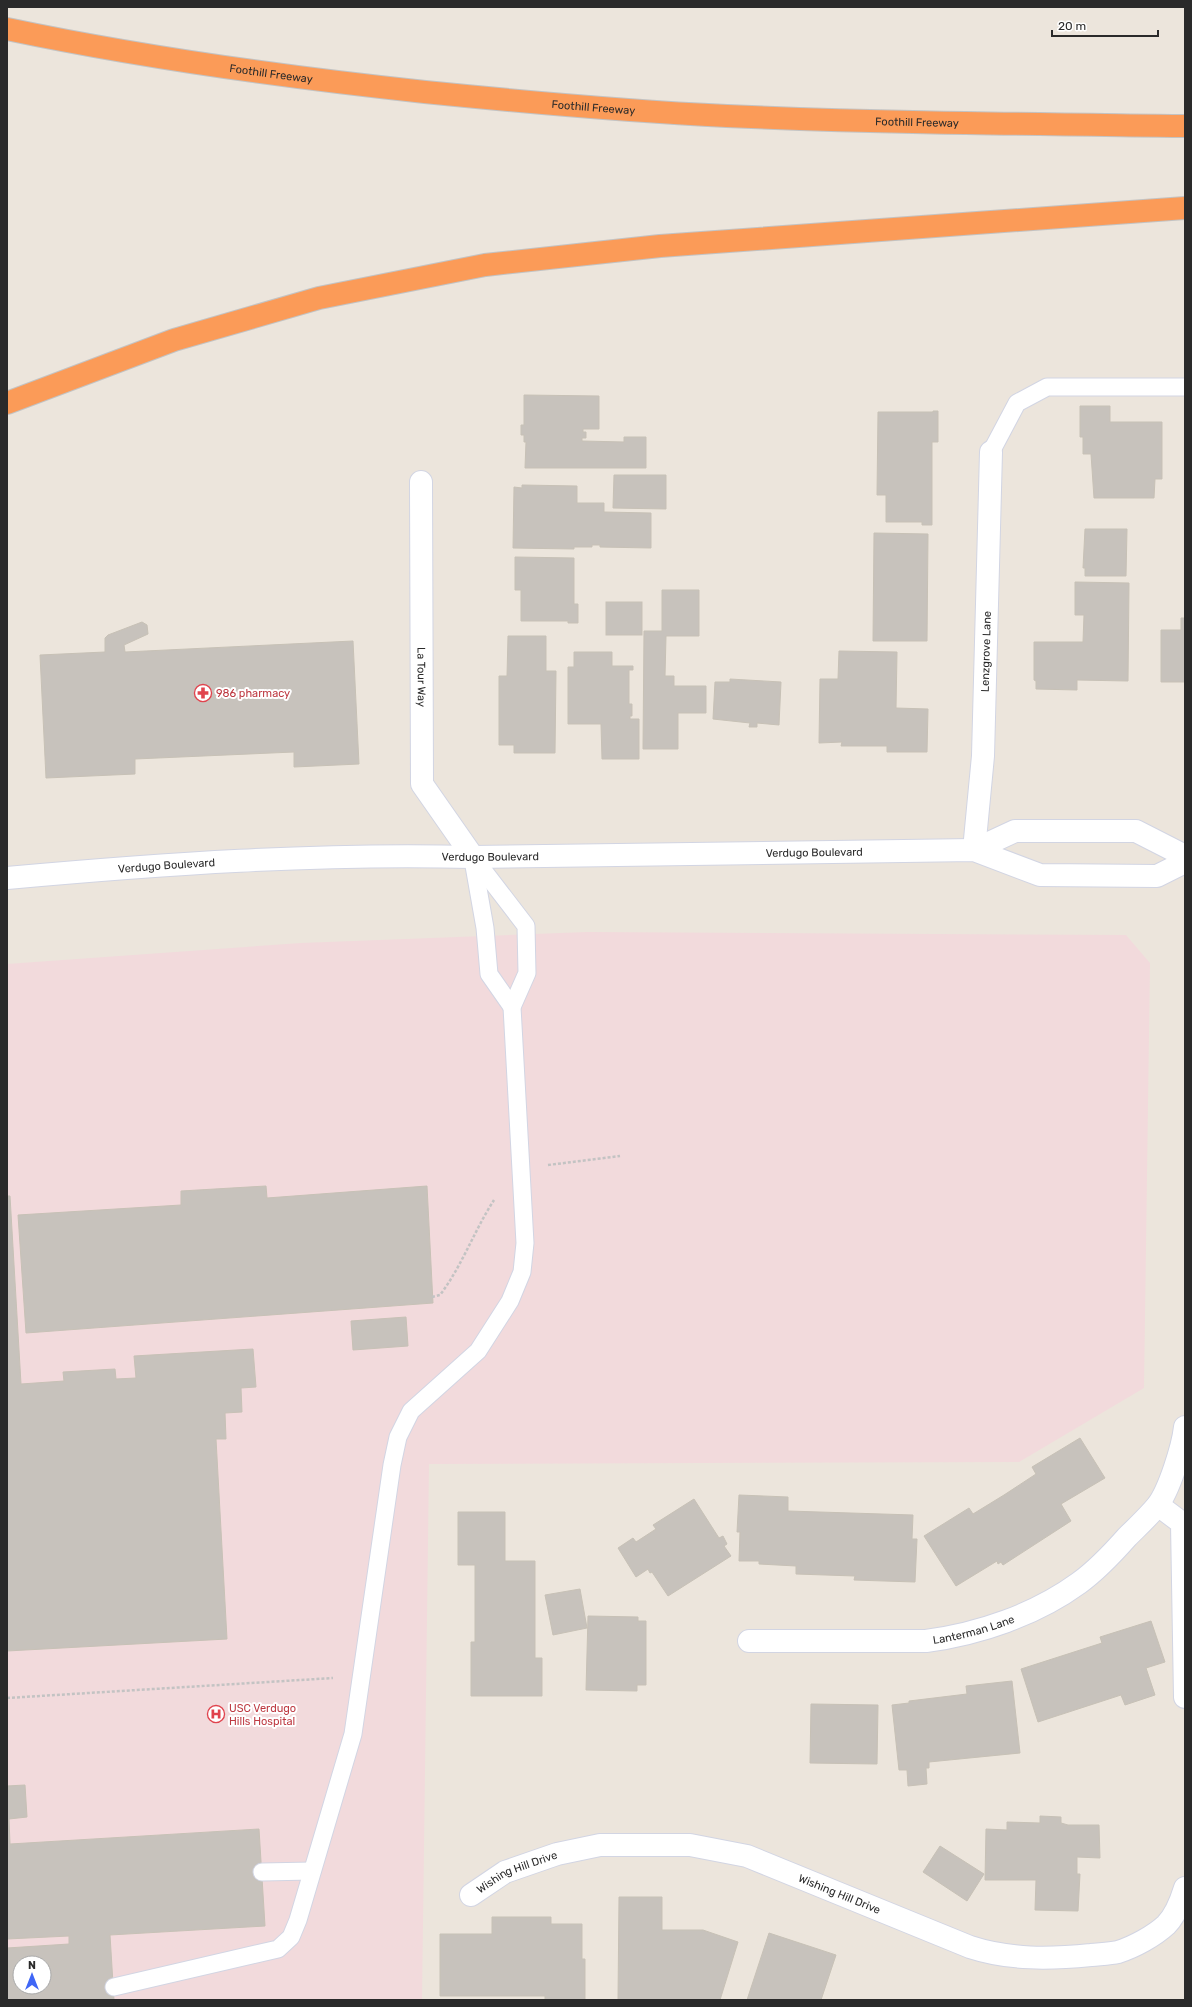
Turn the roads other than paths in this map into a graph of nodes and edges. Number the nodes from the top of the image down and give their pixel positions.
1 (7, 29) edge
2 (1185, 126) edge
3 (1185, 208) edge
4 (1185, 387) edge
5 (7, 403) edge
6 (991, 452) joint
7 (421, 482) dead end
8 (974, 850) junction
9 (1185, 856) edge
10 (473, 857) junction
11 (1185, 862) edge
12 (7, 878) edge
13 (512, 1007) junction
14 (1185, 1427) edge
15 (1158, 1505) junction
16 (749, 1640) dead end
17 (1185, 1697) edge
18 (312, 1871) junction
19 (262, 1872) dead end
20 (1185, 1888) edge
21 (471, 1894) dead end
22 (114, 1987) dead end

1 - 2 highway, Foothill Freeway
3 - 5 highway
4 - 6 lane
6 - 8 street, Lenzgrove Lane
7 - 10 street, La Tour Way
8 - 9 street, Verdugo Boulevard
8 - 10 street, Verdugo Boulevard
8 - 11 street, Verdugo Boulevard
10 - 12 street, Verdugo Boulevard
10 - 13 lane
10 - 13 lane
13 - 18 lane
14 - 15 street
15 - 16 street, Lanterman Lane
15 - 17 street
18 - 19 lane
18 - 22 lane
20 - 21 street, Wishing Hill Drive

